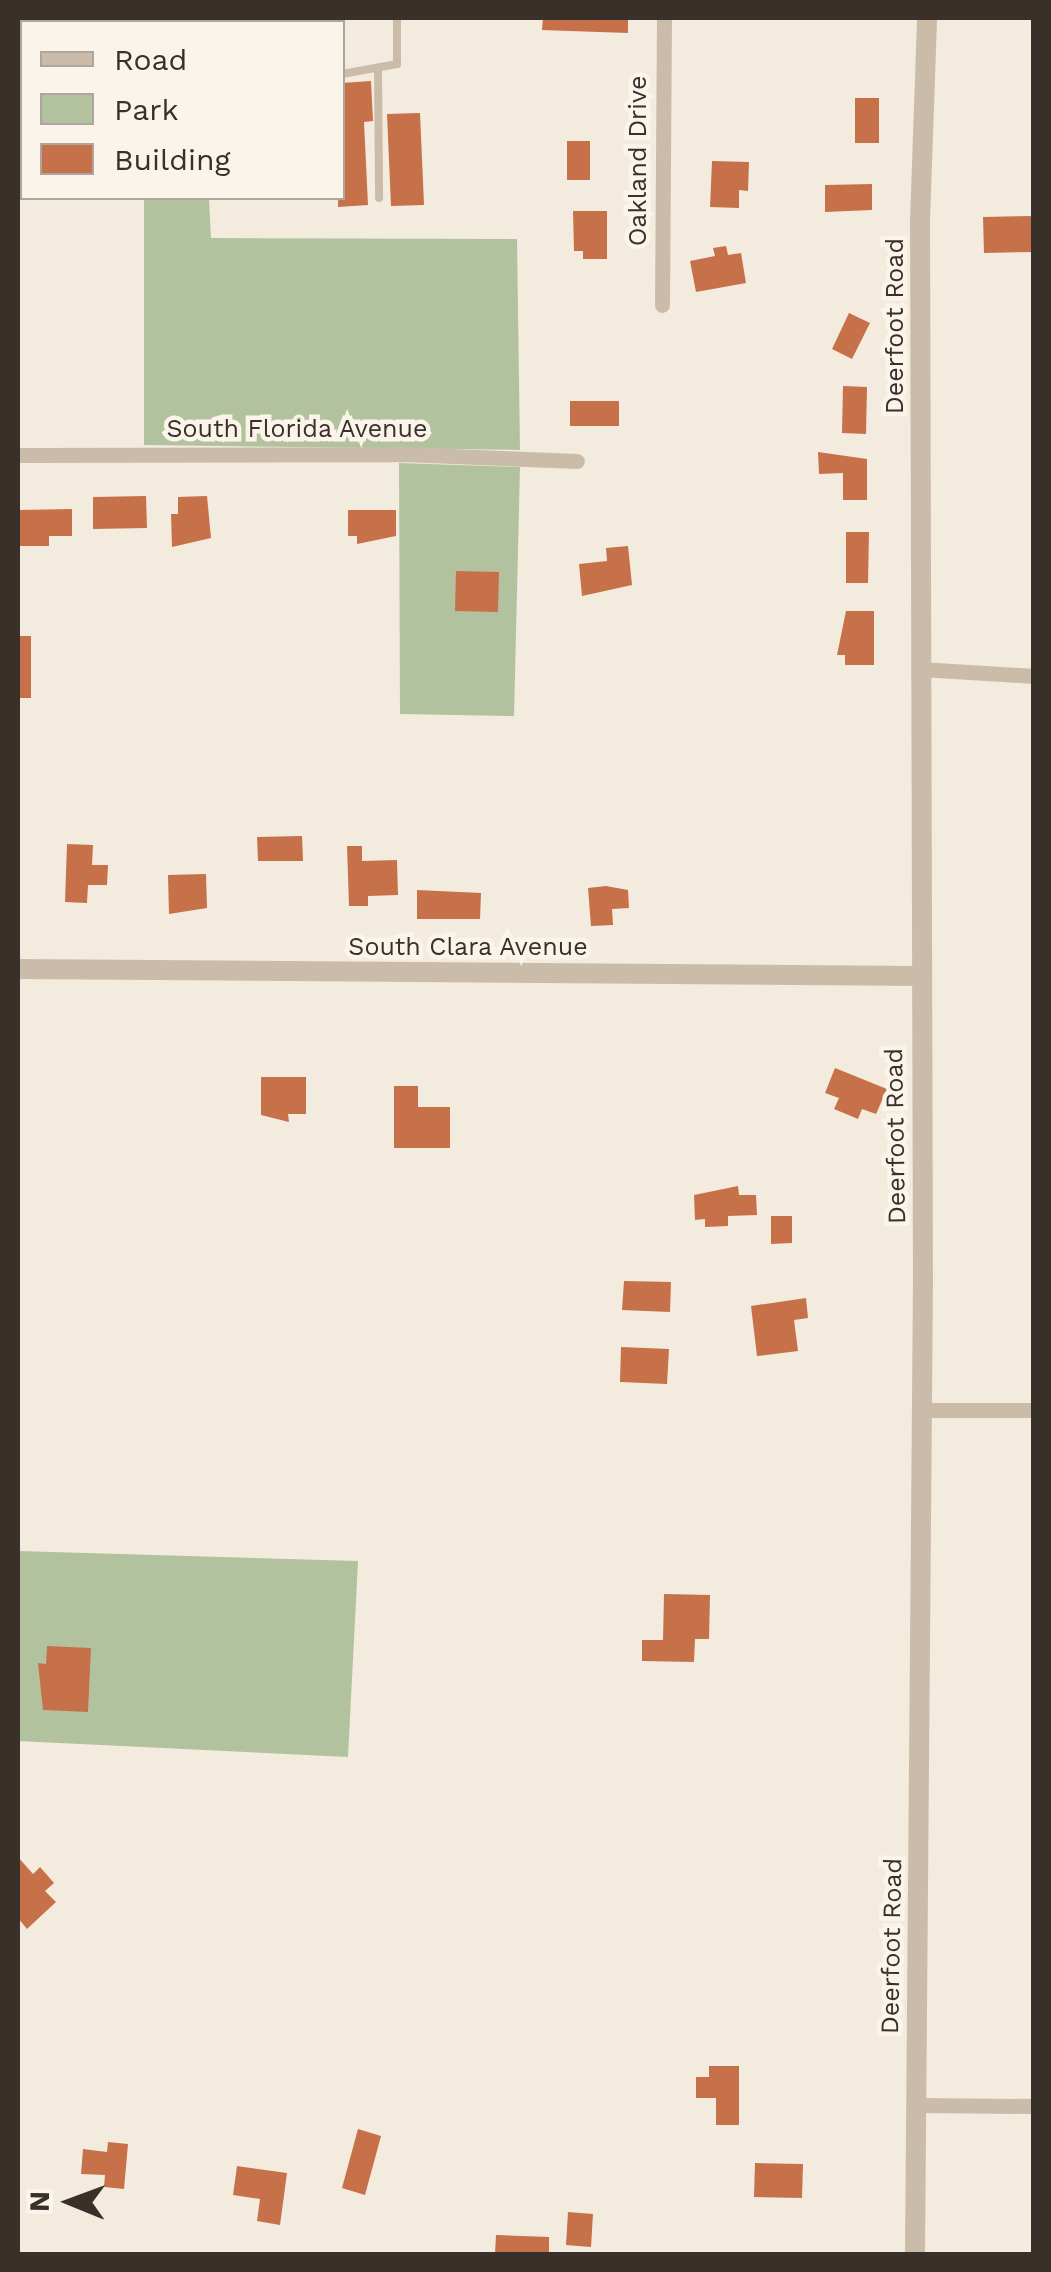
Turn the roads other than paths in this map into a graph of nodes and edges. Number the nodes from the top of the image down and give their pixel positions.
1 (397, 18) edge
2 (664, 18) edge
3 (927, 18) edge
4 (378, 71) junction
5 (345, 74) edge
6 (379, 198) dead end
7 (662, 305) dead end
8 (18, 456) edge
9 (577, 461) dead end
10 (920, 669) junction
11 (1034, 676) edge
12 (18, 969) edge
13 (918, 976) junction
14 (922, 1410) junction
15 (1034, 1410) edge
16 (916, 2106) junction
17 (1034, 2106) edge
18 (914, 2254) edge

1 - 4 lane
2 - 7 street, Oakland Drive
3 - 10 street, Deerfoot Road
4 - 5 lane
4 - 6 lane
8 - 9 street, South Florida Avenue
10 - 11 street
10 - 13 street, Deerfoot Road
12 - 13 street, South Clara Avenue
13 - 14 street, Deerfoot Road
14 - 15 street
14 - 16 street, Deerfoot Road
16 - 17 street
16 - 18 street, Deerfoot Road

